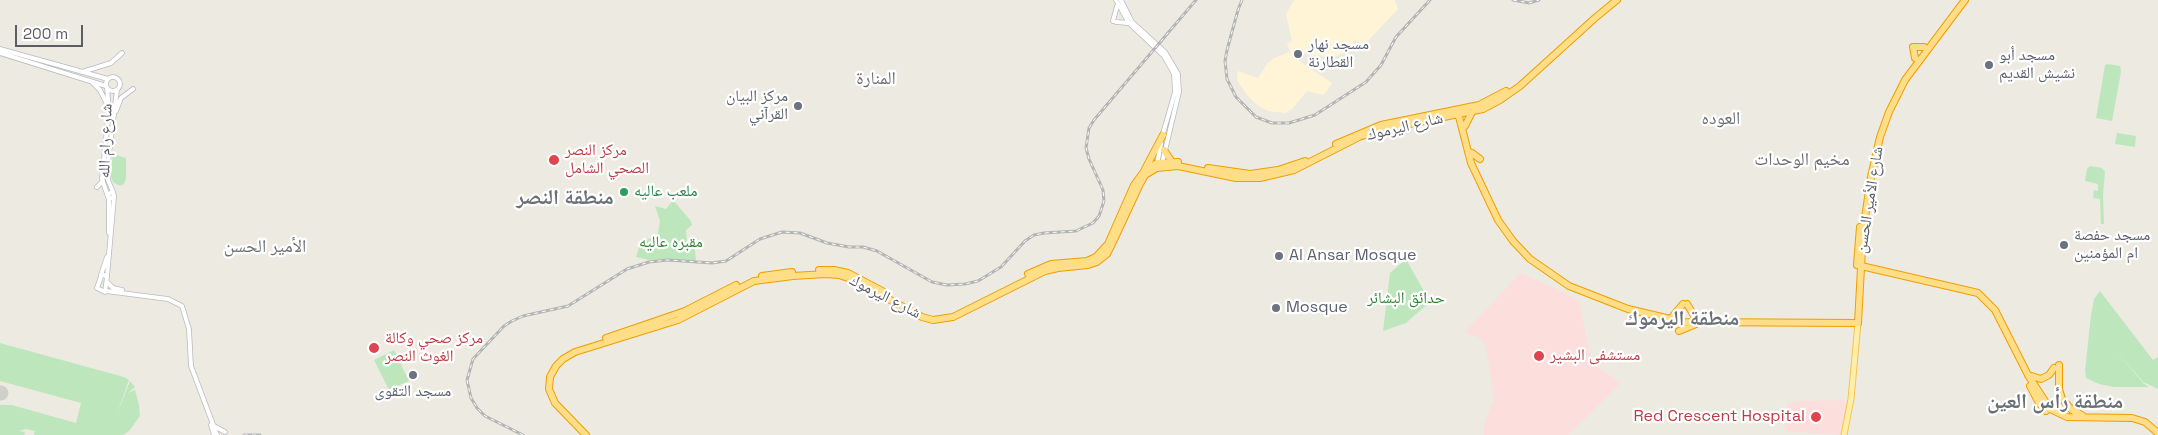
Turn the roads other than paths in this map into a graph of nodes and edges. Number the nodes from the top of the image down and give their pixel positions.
1 (1611, 0) edge
2 (1618, 0) edge
3 (1960, 0) edge
4 (1965, 0) edge
5 (1118, 1) edge
6 (1129, 23) junction
7 (0, 51) edge
8 (122, 53) dead end
9 (81, 72) junction
10 (1531, 73) junction
11 (108, 78) junction
12 (90, 80) junction
13 (107, 87) junction
14 (133, 89) dead end
15 (117, 90) junction
16 (109, 109) junction
17 (1472, 112) junction
18 (1460, 113) junction
19 (1444, 118) junction
20 (112, 120) junction
21 (1463, 125) junction
22 (1163, 135) junction
23 (1164, 150) junction
24 (1472, 153) junction
25 (1172, 162) junction
26 (1160, 165) junction
27 (1144, 170) junction
28 (1478, 170) junction
29 (103, 181) junction
30 (97, 187) dead end
31 (110, 196) junction
32 (1861, 230) junction
33 (1861, 268) junction
34 (101, 274) junction
35 (107, 277) junction
36 (107, 282) junction
37 (106, 291) junction
38 (136, 294) junction
39 (671, 308) dead end
40 (1993, 311) junction
41 (679, 315) junction
42 (1672, 318) junction
43 (1855, 320) junction
44 (1697, 321) junction
45 (660, 323) junction
46 (2028, 374) junction
47 (209, 416) junction
48 (2088, 418) junction
49 (214, 425) junction
50 (225, 432) dead end
51 (2158, 433) edge
52 (215, 435) edge
53 (582, 435) edge
54 (586, 435) edge
55 (1844, 435) edge
56 (2154, 435) edge

1 - 10 highway, شارع اليرموك
2 - 10 highway, شارع اليرموك
3 - 32 highway, شارع الأمير الحسن
4 - 32 highway, شارع الأمير الحسن
5 - 6 main road
5 - 6 main road
5 - 23 main road
6 - 22 main road
7 - 9 main road
7 - 12 main road
8 - 9 main road
9 - 11 main road
10 - 17 highway, شارع اليرموك
10 - 18 highway, شارع اليرموك
11 - 13 main road
11 - 15 main road
12 - 13 main road
12 - 16 main road
13 - 15 main road
13 - 16 main road, شارع رام الله
14 - 20 main road
15 - 20 main road, شارع رام الله
16 - 29 main road, شارع رام الله
17 - 18 highway, شارع اليرموك
17 - 21 highway
18 - 19 highway, شارع اليرموك
18 - 21 highway
18 - 25 highway, شارع اليرموك
19 - 21 highway
19 - 26 highway, شارع اليرموك
20 - 31 main road, شارع رام الله
21 - 24 highway
21 - 42 highway
22 - 26 main road
22 - 27 highway
23 - 25 highway
23 - 26 main road
24 - 28 highway
24 - 28 highway
25 - 26 highway, شارع اليرموك
26 - 27 highway, شارع اليرموك
26 - 45 highway, شارع اليرموك
27 - 41 highway, شارع اليرموك
28 - 42 highway
29 - 30 main road
29 - 31 main road, شارع رام الله
31 - 34 main road, شارع رام الله
31 - 35 main road, شارع رام الله
32 - 33 highway, شارع الأمير الحسن
33 - 40 highway
33 - 40 highway
33 - 43 highway, شارع الأمير الحسن
34 - 35 main road
34 - 37 main road
35 - 36 main road, شارع رام الله
36 - 37 main road, شارع رام الله
36 - 38 main road
37 - 38 main road
38 - 47 main road
39 - 41 highway
40 - 46 highway
40 - 56 highway
41 - 45 highway, شارع اليرموك
42 - 44 highway
42 - 44 highway
42 - 44 highway
43 - 44 highway
43 - 55 main road, شارع الأمير الحسن
45 - 53 highway, شارع اليرموك
45 - 54 highway, شارع اليرموك
46 - 48 highway
46 - 48 highway
47 - 49 main road
47 - 52 main road
48 - 51 highway
49 - 50 main road
49 - 52 main road

